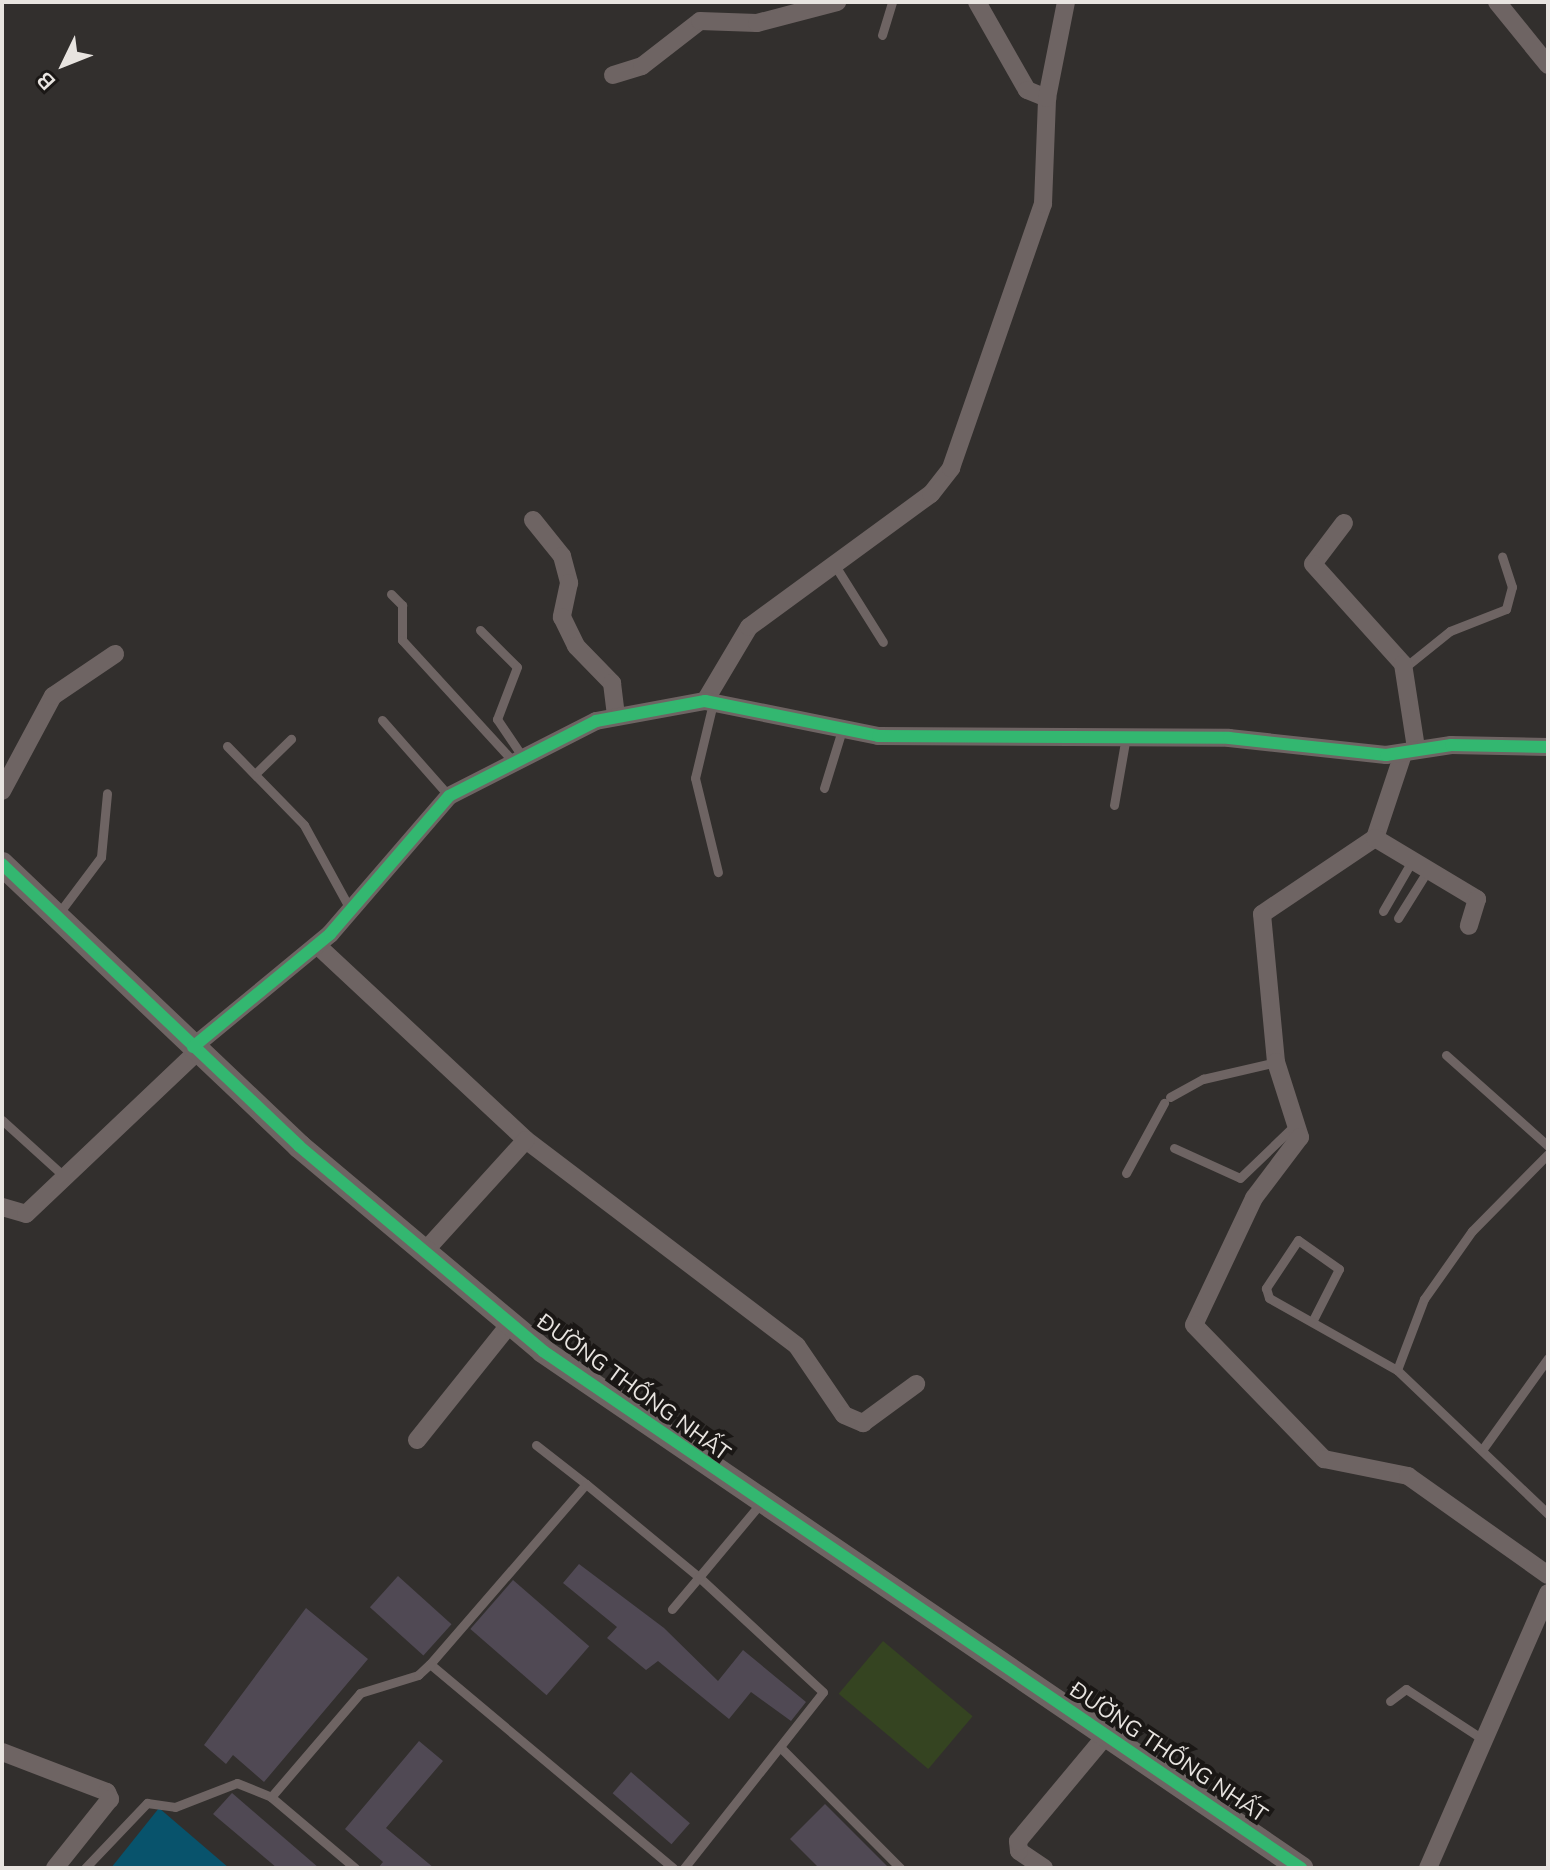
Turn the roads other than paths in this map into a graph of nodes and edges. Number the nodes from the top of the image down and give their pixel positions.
1 (892, 2) edge
2 (977, 2) edge
3 (1066, 2) edge
4 (1497, 2) edge
5 (826, 4) edge
6 (882, 35) dead end
7 (1548, 65) edge
8 (613, 75) dead end
9 (1047, 98) junction
10 (533, 520) dead end
11 (1344, 523) dead end
12 (1502, 557) dead end
13 (832, 561) junction
14 (391, 594) dead end
15 (480, 630) dead end
16 (883, 642) dead end
17 (115, 654) dead end
18 (1404, 668) junction
19 (709, 702) junction
20 (616, 717) junction
21 (382, 720) dead end
22 (842, 730) junction
23 (291, 739) dead end
24 (1125, 742) junction
25 (227, 746) dead end
26 (1548, 747) edge
27 (1409, 751) junction
28 (517, 758) junction
29 (256, 773) junction
30 (824, 788) dead end
31 (2, 791) edge
32 (107, 793) dead end
33 (449, 796) junction
34 (1114, 805) dead end
35 (1375, 838) junction
36 (2, 864) edge
37 (1420, 866) junction
38 (718, 872) dead end
39 (351, 911) junction
40 (1383, 911) dead end
41 (57, 916) junction
42 (1398, 918) dead end
43 (1469, 926) dead end
44 (318, 946) junction
45 (196, 1049) junction
46 (1446, 1055) dead end
47 (1276, 1062) junction
48 (2, 1120) edge
49 (1297, 1123) junction
50 (526, 1140) junction
51 (1548, 1146) edge
52 (1174, 1148) dead end
53 (1548, 1154) edge
54 (1126, 1173) dead end
55 (66, 1178) junction
56 (2, 1207) edge
57 (424, 1252) junction
58 (1314, 1318) junction
59 (510, 1324) junction
60 (1548, 1358) edge
61 (1397, 1370) junction
62 (916, 1384) dead end
63 (417, 1440) dead end
64 (536, 1445) dead end
65 (1482, 1450) junction
66 (586, 1484) junction
67 (760, 1504) junction
68 (1548, 1514) edge
69 (1548, 1575) edge
70 (699, 1577) junction
71 (1548, 1593) edge
72 (672, 1609) dead end
73 (430, 1664) junction
74 (1390, 1701) dead end
75 (1107, 1734) junction
76 (1481, 1738) junction
77 (782, 1749) junction
78 (2, 1752) edge
79 (271, 1797) junction
80 (55, 1868) edge
81 (85, 1868) edge
82 (355, 1868) edge
83 (673, 1868) edge
84 (684, 1868) edge
85 (900, 1868) edge
86 (1044, 1868) edge
87 (1301, 1868) edge
88 (1428, 1868) edge

1 - 6 lane
2 - 9 street
3 - 9 street
4 - 7 street
5 - 8 street
9 - 13 street
10 - 20 street
11 - 18 street
12 - 18 lane
13 - 16 lane
13 - 19 street
14 - 28 lane
15 - 28 lane
17 - 31 street
18 - 27 street
19 - 20 street
19 - 22 street
19 - 38 lane
20 - 28 street
21 - 33 lane
22 - 24 street
22 - 30 lane
23 - 29 lane
24 - 27 street
24 - 34 lane
25 - 29 lane
26 - 27 street
27 - 35 street
28 - 33 street
29 - 39 lane
32 - 41 lane
33 - 39 street
35 - 37 street
35 - 47 street
36 - 41 street, ĐƯỜNG THỐNG NHẤT
37 - 40 lane
37 - 42 lane
37 - 43 street
39 - 44 street
41 - 45 street, ĐƯỜNG THỐNG NHẤT
44 - 45 street
44 - 50 street
45 - 55 street
45 - 57 street, ĐƯỜNG THỐNG NHẤT
46 - 51 lane
47 - 49 street
47 - 54 lane
48 - 55 lane
49 - 52 lane
49 - 69 street
50 - 57 street
50 - 62 street
53 - 61 lane
55 - 56 street
57 - 59 street, ĐƯỜNG THỐNG NHẤT
58 - 58 lane
58 - 61 lane
59 - 63 street
59 - 67 street, ĐƯỜNG THỐNG NHẤT
60 - 65 lane
61 - 65 lane
64 - 66 lane
65 - 68 lane
66 - 70 lane
66 - 73 lane
67 - 70 lane
67 - 75 street, ĐƯỜNG THỐNG NHẤT
70 - 72 lane
70 - 77 lane
71 - 76 street
73 - 79 lane
73 - 83 lane
74 - 76 lane
75 - 86 street
75 - 87 street, ĐƯỜNG THỐNG NHẤT
76 - 88 street
77 - 84 lane
77 - 85 lane
78 - 80 street
79 - 81 lane
79 - 82 lane

